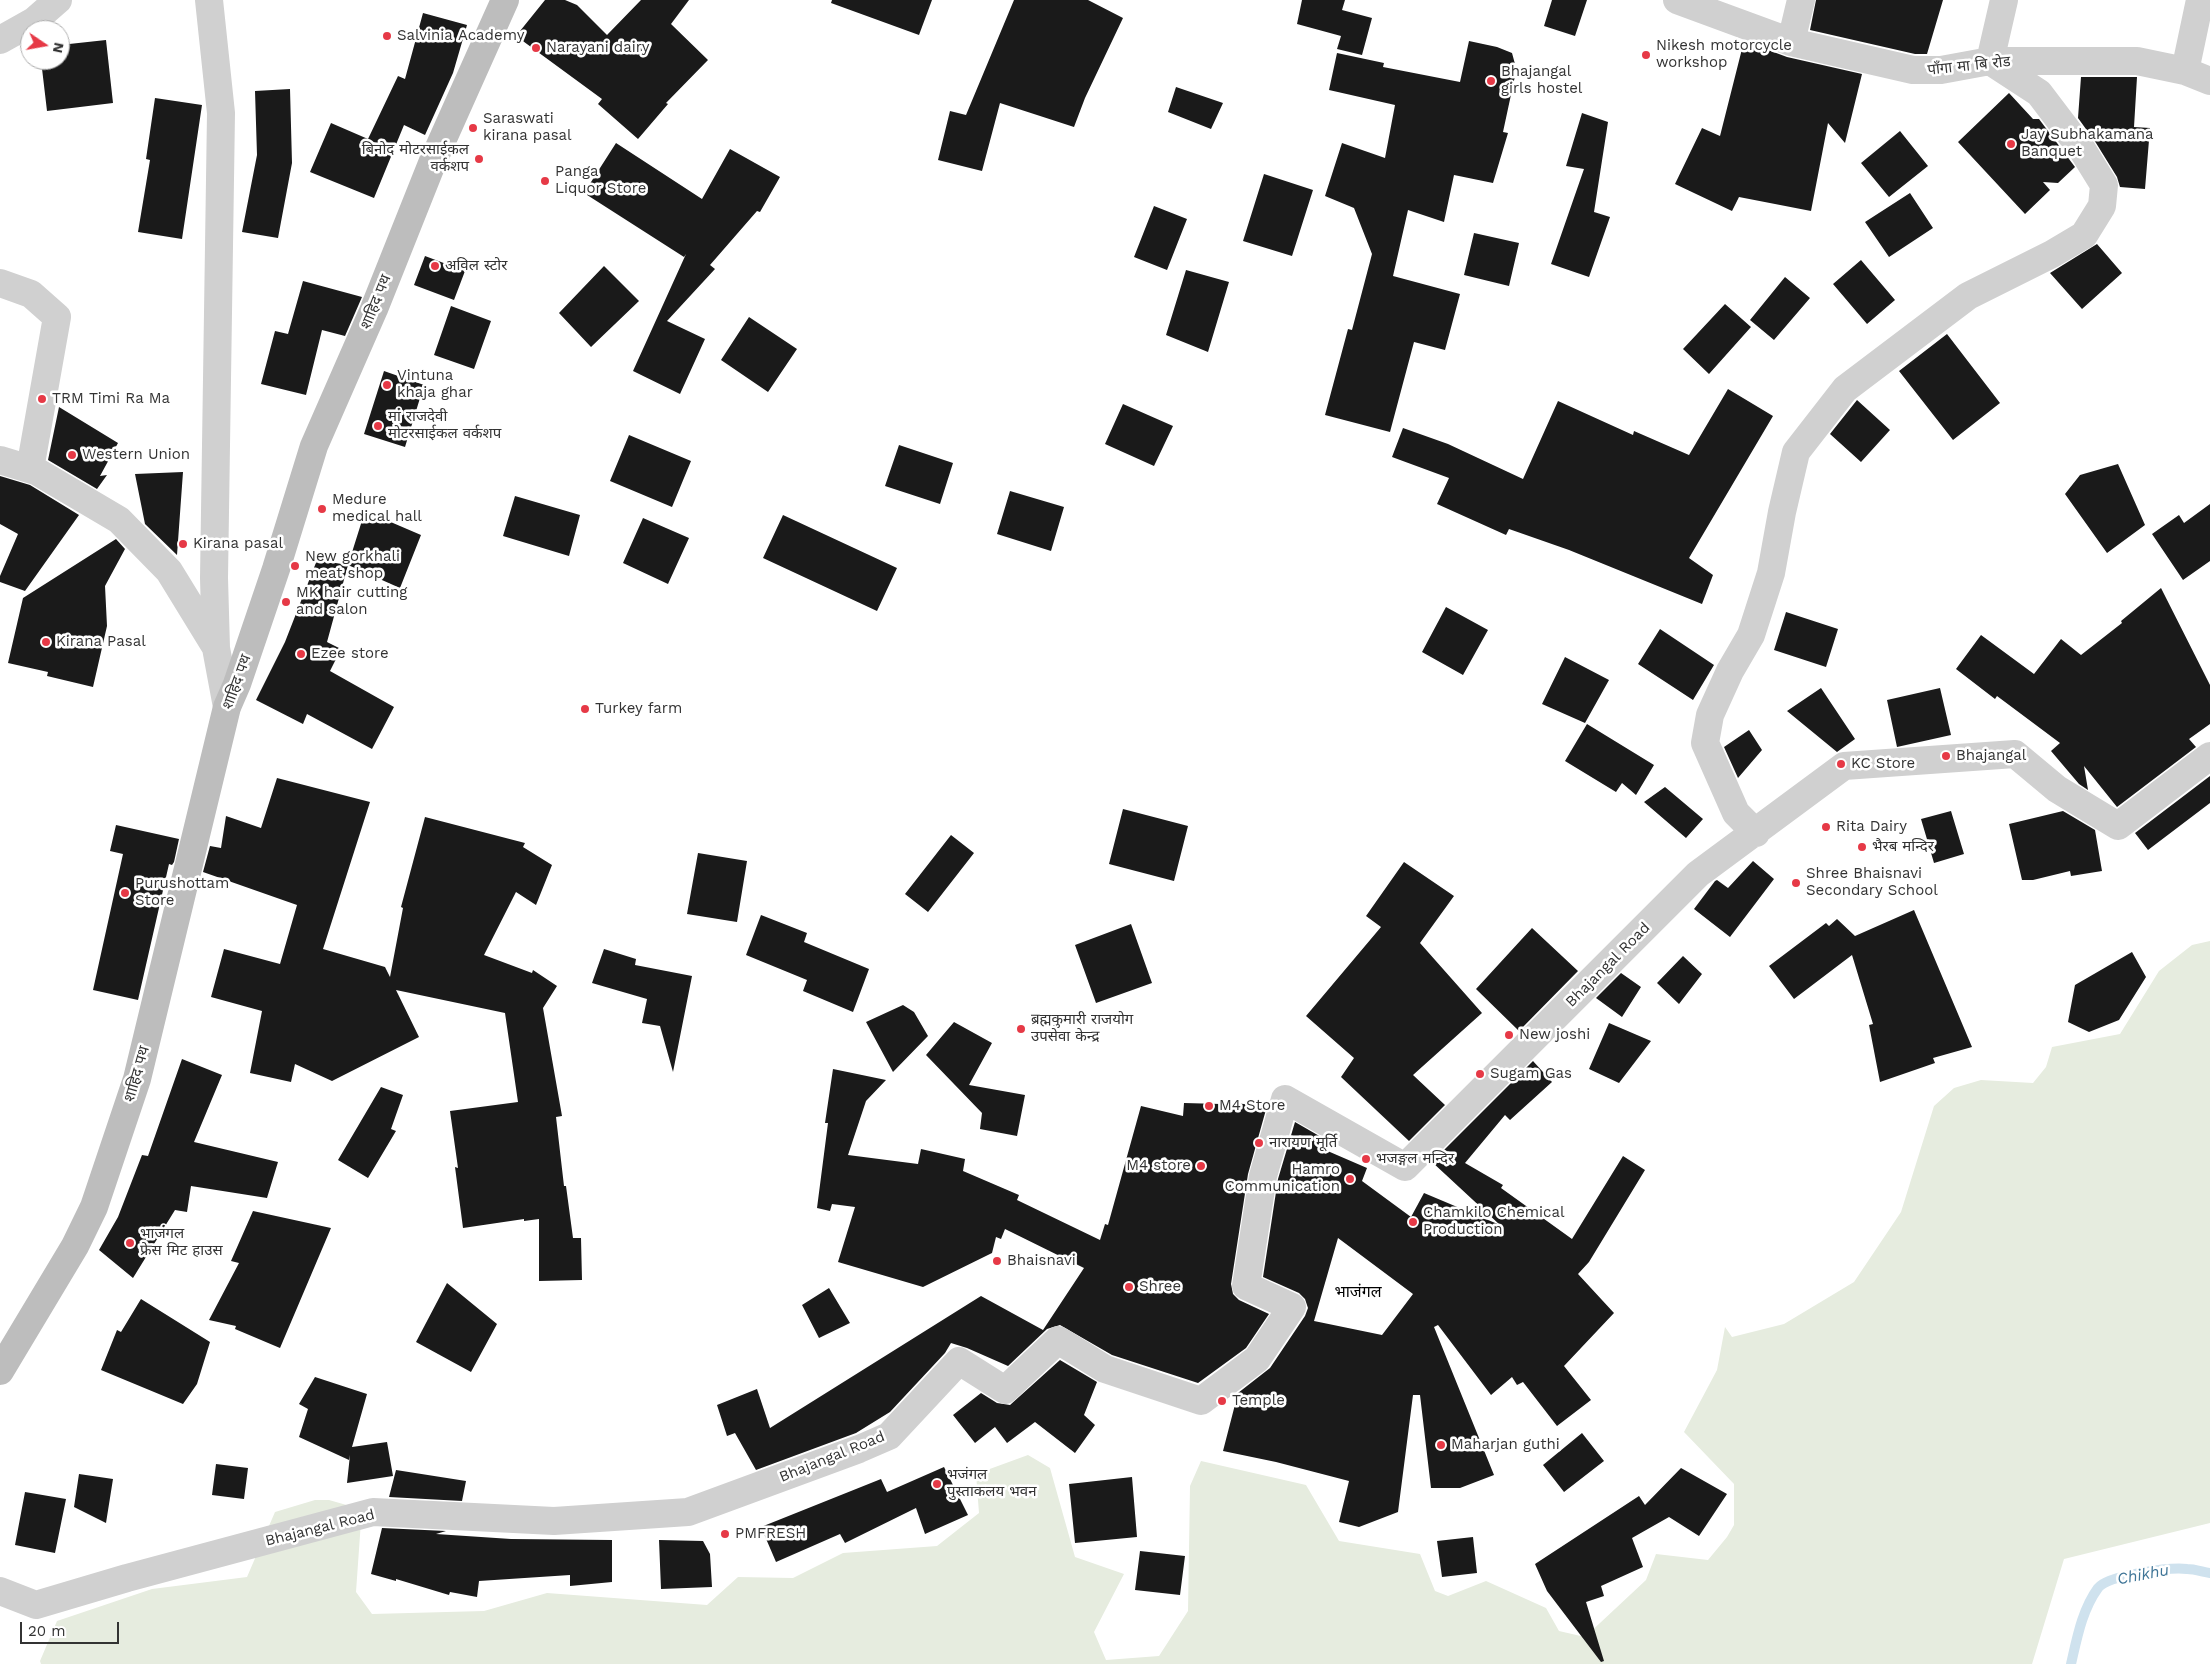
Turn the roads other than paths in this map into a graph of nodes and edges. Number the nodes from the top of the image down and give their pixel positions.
1 (58, 0) edge
2 (209, 0) edge
3 (505, 0) edge
4 (1677, 0) edge
5 (1801, 0) edge
6 (2004, 0) edge
7 (2200, 0) edge
8 (0, 40) edge
9 (1791, 42) junction
10 (1990, 61) junction
11 (2185, 71) junction
12 (2210, 80) edge
13 (0, 282) edge
14 (0, 460) edge
15 (30, 469) junction
16 (216, 648) junction
17 (227, 707) junction
18 (2210, 756) edge
19 (1756, 833) junction
20 (0, 1371) edge
21 (0, 1591) edge

1 - 8 street
2 - 16 street
3 - 17 street, शाहिद पथ
4 - 9 street, पाँगा मा बि रोड
5 - 9 street
6 - 10 street
7 - 11 street
9 - 10 street, पाँगा मा बि रोड
10 - 11 street, पाँगा मा बि रोड
10 - 19 street
11 - 12 street, पाँगा मा बि रोड
13 - 15 street
14 - 15 street
15 - 16 street
16 - 17 street
17 - 20 street, शाहिद पथ
18 - 19 street, Bhajangal Road
19 - 21 street, Bhajangal Road

